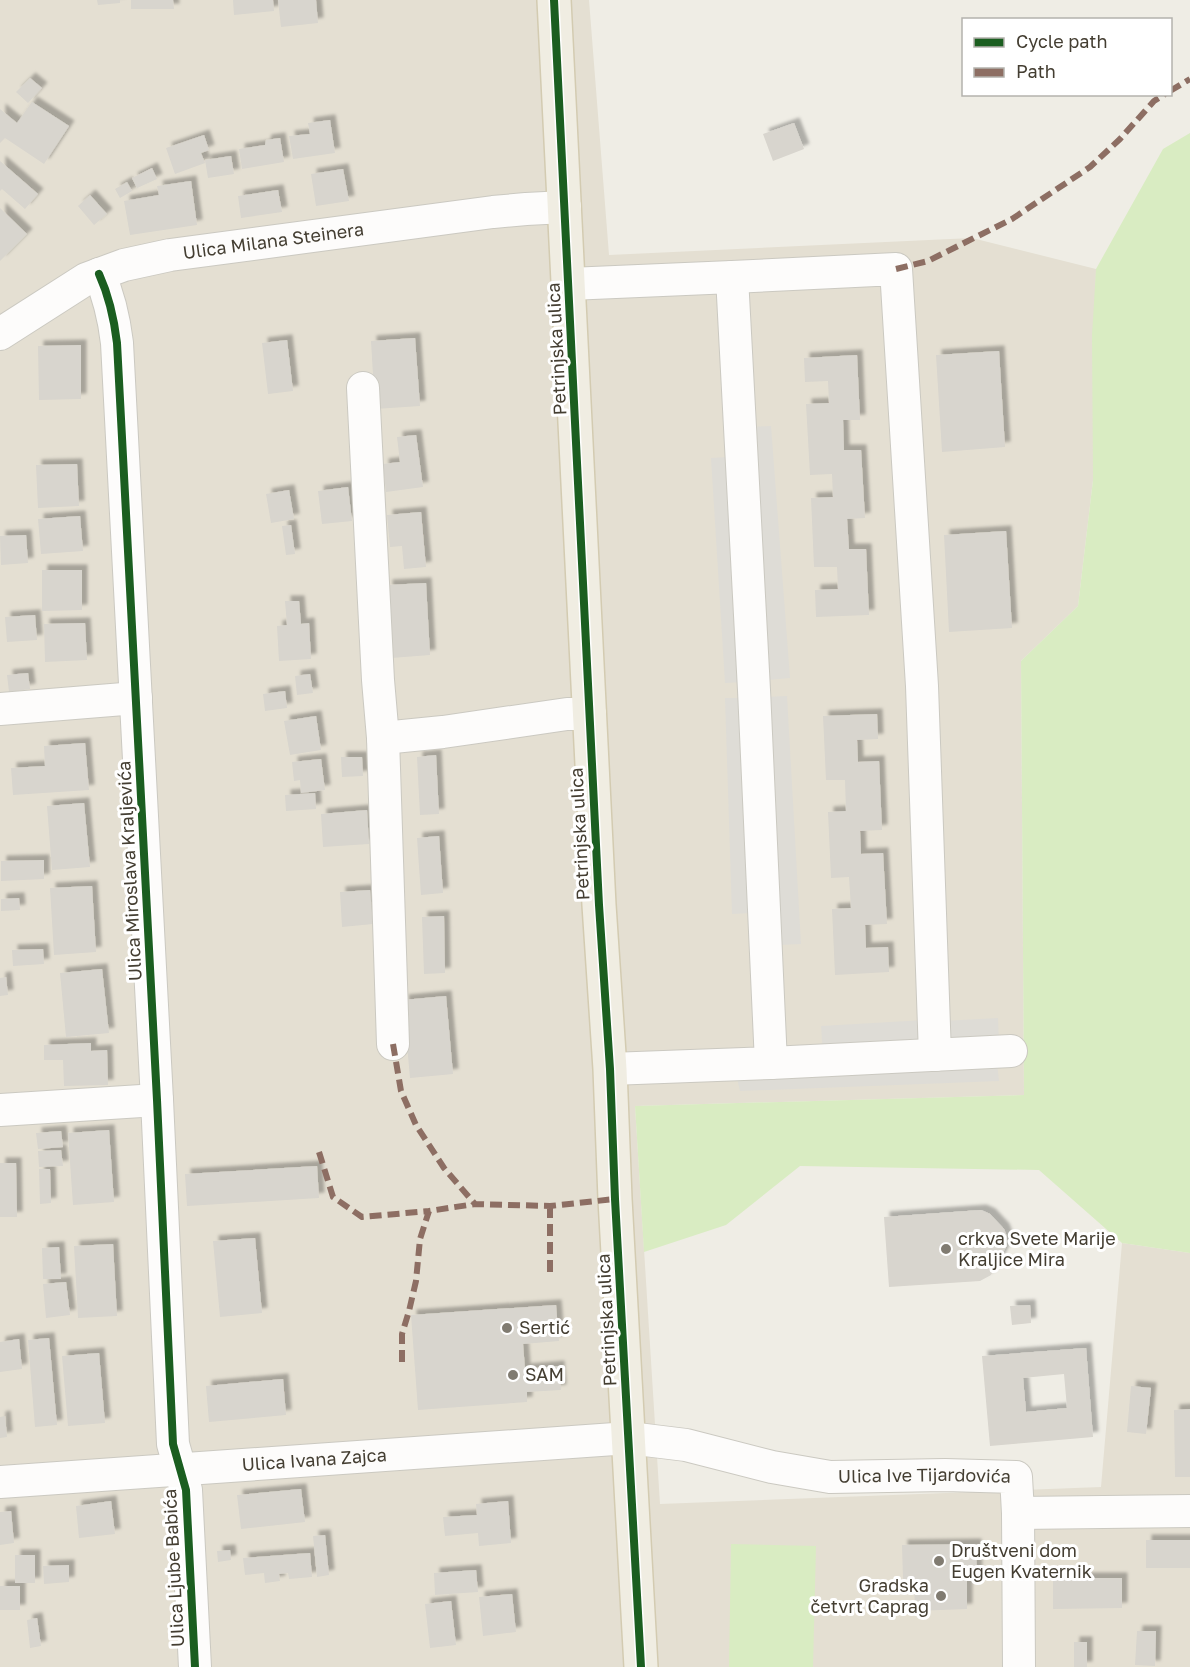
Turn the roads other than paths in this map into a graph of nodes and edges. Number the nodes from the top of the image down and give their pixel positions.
1 (554, 0) edge
2 (565, 207) junction
3 (99, 274) junction
4 (732, 277) junction
5 (569, 284) junction
6 (0, 334) edge
7 (363, 388) dead end
8 (136, 698) junction
9 (0, 709) edge
10 (590, 714) junction
11 (383, 738) junction
12 (393, 1044) dead end
13 (1011, 1051) dead end
14 (935, 1055) junction
15 (771, 1063) junction
16 (610, 1069) junction
17 (157, 1100) junction
18 (0, 1110) edge
19 (629, 1438) junction
20 (180, 1468) junction
21 (0, 1482) edge
22 (1190, 1511) edge
23 (1018, 1513) junction
24 (195, 1667) edge
25 (641, 1667) edge
26 (1020, 1667) edge

1 - 2 main road, Petrinjska ulica
2 - 3 street, Ulica Milana Steinera
2 - 5 main road, Petrinjska ulica
3 - 6 street, Ulica Milana Steinera
3 - 8 street, Ulica Miroslava Kraljevića
4 - 5 street, Petrinjska ulica
4 - 14 street, Petrinjska ulica
4 - 15 street
5 - 10 main road, Petrinjska ulica
7 - 11 street
8 - 9 street
8 - 17 street, Ulica Miroslava Kraljevića
10 - 11 street
10 - 16 main road, Petrinjska ulica
11 - 12 street
13 - 14 street
14 - 15 street
15 - 16 street
16 - 19 main road, Petrinjska ulica
17 - 18 street
17 - 20 street, Ulica Miroslava Kraljevića
19 - 20 street, Ulica Ivana Zajca
19 - 23 street, Ulica Ive Tijardovića
19 - 25 main road, Petrinjska ulica
20 - 21 street, Ulica Ivana Zajca
20 - 24 street, Ulica Ljube Babića
22 - 23 street, Ulica Ive Tijardovića
23 - 26 street

